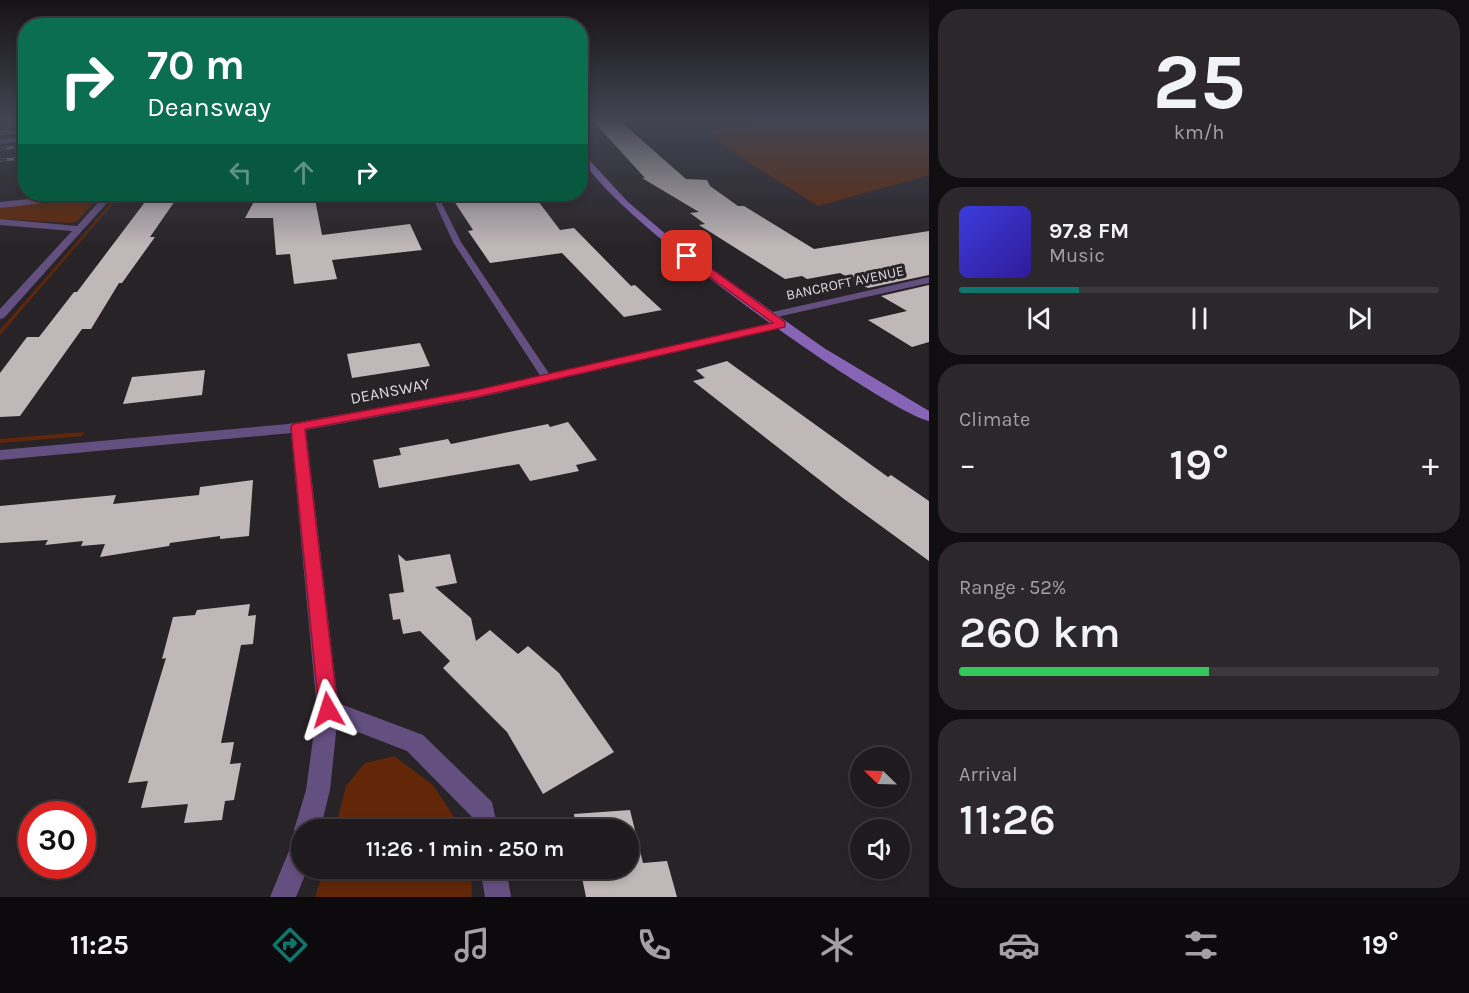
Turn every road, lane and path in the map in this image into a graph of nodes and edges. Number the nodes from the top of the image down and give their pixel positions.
1 (589, 163) edge
2 (33, 201) edge
3 (104, 201) edge
4 (437, 201) edge
5 (0, 205) edge
6 (0, 222) edge
7 (78, 229) junction
8 (929, 280) edge
9 (0, 316) edge
10 (768, 316) junction
11 (781, 325) junction
12 (547, 378) junction
13 (929, 417) edge
14 (298, 427) junction
15 (0, 455) edge
16 (328, 710) junction
17 (310, 819) edge
18 (484, 819) edge
19 (291, 877) edge
20 (495, 879) edge
21 (283, 897) edge
22 (498, 897) edge

1 - 10 street
2 - 5 street
3 - 7 street
4 - 12 lane
6 - 7 street
7 - 9 street
8 - 10 street, BANCROFT AVENUE
10 - 11 street
11 - 12 street, DEANSWAY
11 - 13 street
12 - 14 street, DEANSWAY
14 - 15 street, DEANSWAY
14 - 16 street
16 - 17 street
16 - 18 street
19 - 21 street
20 - 22 street

